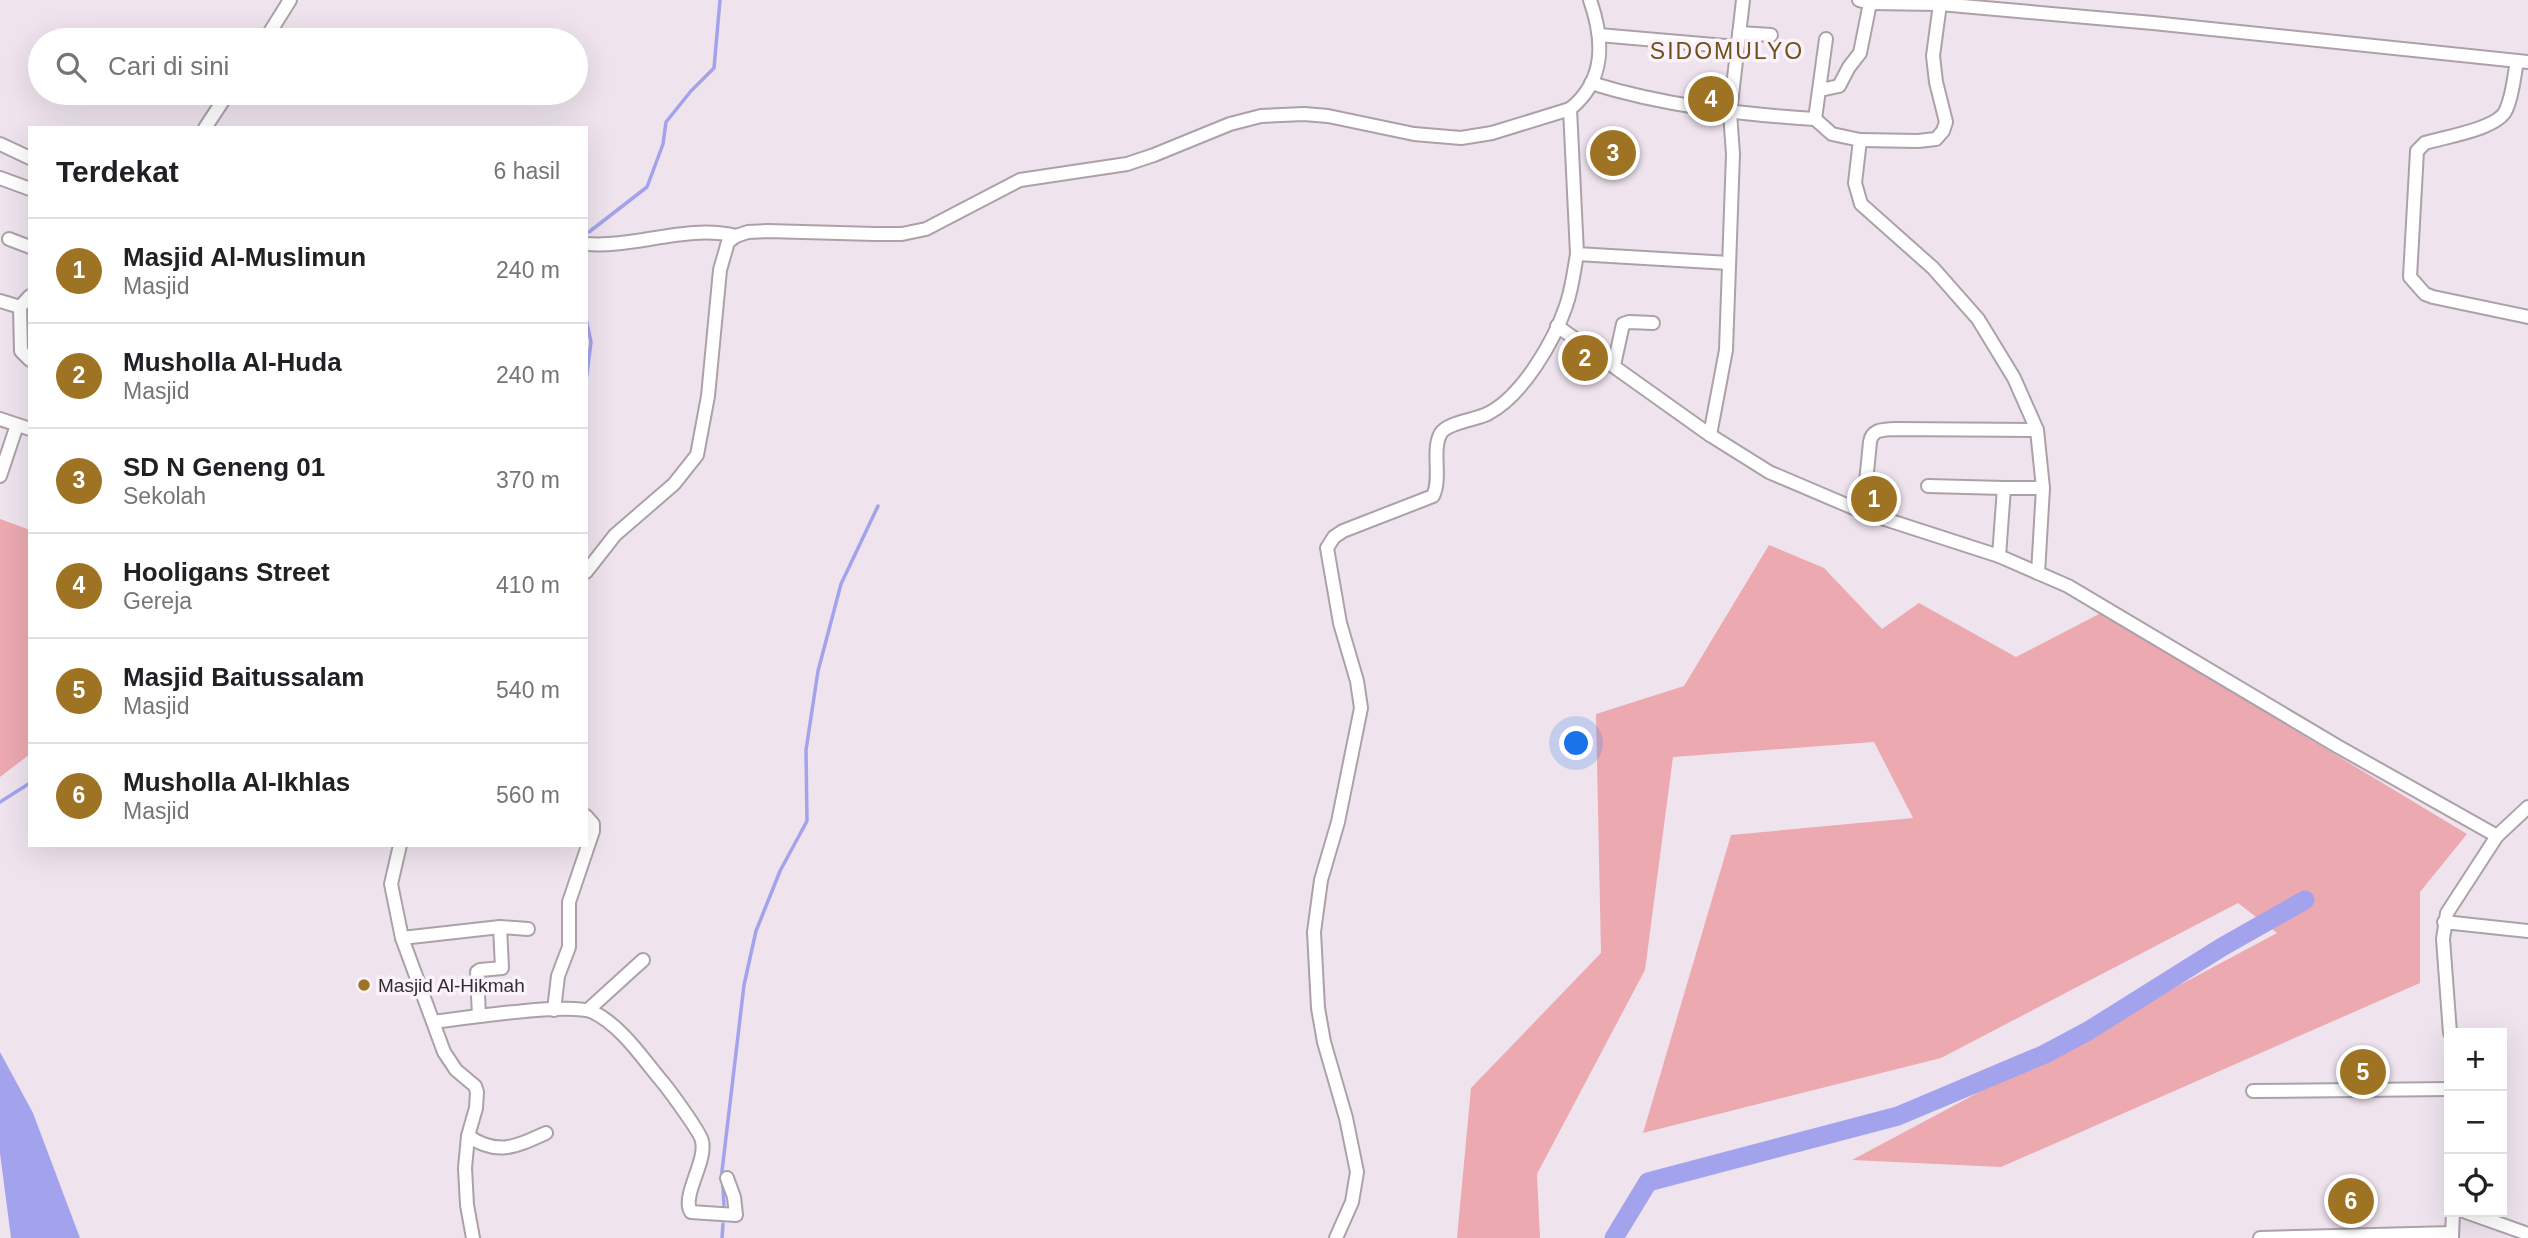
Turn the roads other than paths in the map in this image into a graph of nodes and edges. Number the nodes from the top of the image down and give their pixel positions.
1 (290, 0) edge
2 (1590, 0) edge
3 (1743, 0) edge
4 (1864, 1) edge
5 (1940, 4) junction
6 (272, 28) edge
7 (1739, 33) junction
8 (1599, 35) junction
9 (1771, 35) dead end
10 (1826, 39) dead end
11 (1737, 47) junction
12 (2523, 61) edge
13 (1591, 83) junction
14 (1820, 90) junction
15 (220, 105) edge
16 (1570, 109) junction
17 (1730, 113) junction
18 (1815, 119) junction
19 (206, 126) edge
20 (1860, 140) junction
21 (0, 144) edge
22 (28, 157) edge
23 (0, 177) edge
24 (28, 188) edge
25 (736, 236) junction
26 (9, 239) dead end
27 (588, 244) edge
28 (28, 246) edge
29 (1577, 254) junction
30 (1729, 264) junction
31 (28, 298) edge
32 (0, 301) edge
33 (20, 307) junction
34 (2528, 317) edge
35 (1653, 323) dead end
36 (1557, 326) junction
37 (28, 358) edge
38 (1614, 365) junction
39 (0, 419) edge
40 (24, 427) edge
41 (2037, 429) junction
42 (1710, 435) junction
43 (0, 477) edge
44 (1928, 486) dead end
45 (2004, 488) junction
46 (2043, 488) junction
47 (1863, 512) junction
48 (1999, 556) junction
49 (588, 569) edge
50 (2038, 573) junction
51 (2528, 807) edge
52 (588, 818) edge
53 (2497, 836) junction
54 (588, 846) edge
55 (400, 847) edge
56 (588, 847) edge
57 (2444, 922) junction
58 (500, 927) junction
59 (528, 929) dead end
60 (2528, 931) edge
61 (402, 938) junction
62 (643, 960) dead end
63 (554, 1010) junction
64 (587, 1010) junction
65 (479, 1016) junction
66 (434, 1022) junction
67 (2450, 1028) edge
68 (2444, 1089) edge
69 (2253, 1091) dead end
70 (545, 1133) dead end
71 (468, 1136) junction
72 (727, 1178) dead end
73 (2453, 1217) edge
74 (2480, 1217) edge
75 (2528, 1234) edge
76 (2452, 1236) edge
77 (473, 1238) edge
78 (1336, 1238) edge
79 (2260, 1238) edge

1 - 6 street
2 - 8 street
3 - 7 street
4 - 5 street
4 - 14 street
5 - 12 street
5 - 20 street
7 - 9 street
7 - 11 street
8 - 11 street
8 - 13 street
10 - 14 street
11 - 17 street
12 - 34 street
13 - 16 street
13 - 17 street
14 - 18 street
15 - 19 street
16 - 25 street
16 - 29 street
17 - 18 street
17 - 30 street
18 - 20 street
20 - 41 street
21 - 22 street
23 - 24 street
25 - 27 street
25 - 49 street
26 - 28 street
29 - 30 street
29 - 36 street
30 - 42 street
31 - 33 street
32 - 33 street
33 - 37 street
35 - 38 street
36 - 38 street
36 - 78 street
38 - 42 street
39 - 40 street
40 - 43 street
41 - 46 street
41 - 47 street
42 - 47 street
44 - 45 street
45 - 46 street
45 - 48 street
46 - 50 street
47 - 48 street
48 - 50 street
50 - 53 street
51 - 53 street
52 - 54 street
53 - 57 street
55 - 61 street
56 - 63 street
57 - 60 street
57 - 67 street
58 - 59 street
58 - 61 street
58 - 65 street
61 - 66 street
62 - 64 street
63 - 64 street
63 - 65 street
64 - 72 street
65 - 66 street
66 - 71 street
68 - 69 street
70 - 71 street
71 - 77 street
73 - 76 street
74 - 75 street
76 - 79 street

